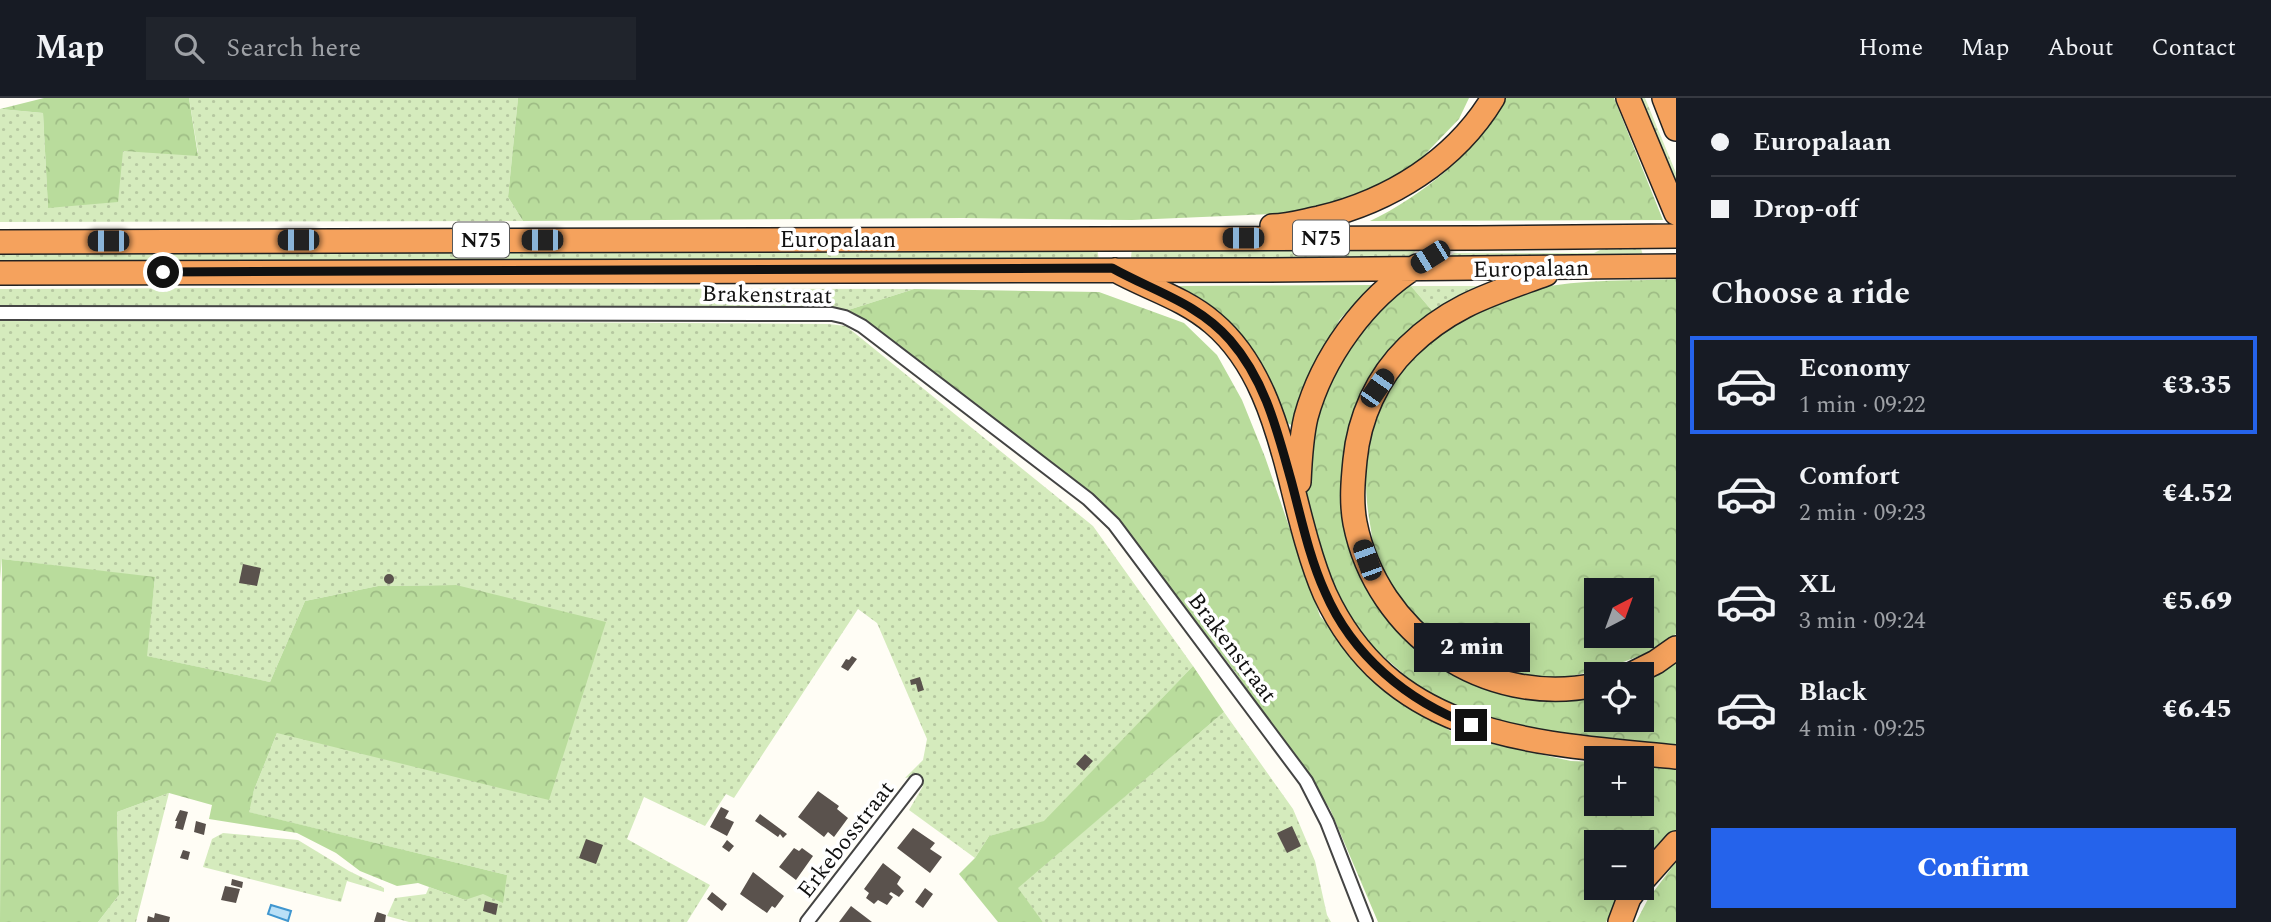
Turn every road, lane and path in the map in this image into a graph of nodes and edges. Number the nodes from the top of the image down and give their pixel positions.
1 (1493, 98) edge
2 (1628, 98) edge
3 (1664, 98) edge
4 (1676, 129) edge
5 (1676, 213) edge
6 (1676, 236) edge
7 (1165, 238) junction
8 (1477, 238) junction
9 (0, 242) edge
10 (1676, 266) edge
11 (1112, 268) junction
12 (1563, 268) junction
13 (1412, 269) junction
14 (0, 272) edge
15 (0, 313) edge
16 (1298, 502) junction
17 (1676, 648) edge
18 (1654, 663) edge
19 (1584, 687) edge
20 (1676, 757) edge
21 (916, 781) dead end
22 (1676, 843) edge
23 (1654, 868) edge
24 (1628, 900) edge
25 (807, 922) edge
26 (1366, 922) edge
27 (1620, 922) edge

1 - 7 highway
2 - 5 highway
3 - 4 highway
6 - 8 highway, Europalaan / N75
7 - 8 highway, Europalaan / N75
7 - 9 highway, Europalaan / N75
8 - 13 highway
10 - 12 highway, Europalaan / N75
11 - 13 highway, Europalaan / N75
11 - 14 highway, Europalaan / N75
11 - 16 highway
12 - 13 highway, Europalaan / N75
12 - 19 highway
13 - 16 highway
15 - 26 street, Brakenstraat
16 - 20 highway
17 - 18 highway
21 - 25 street, Erkebosstraat
22 - 23 highway
24 - 27 highway

